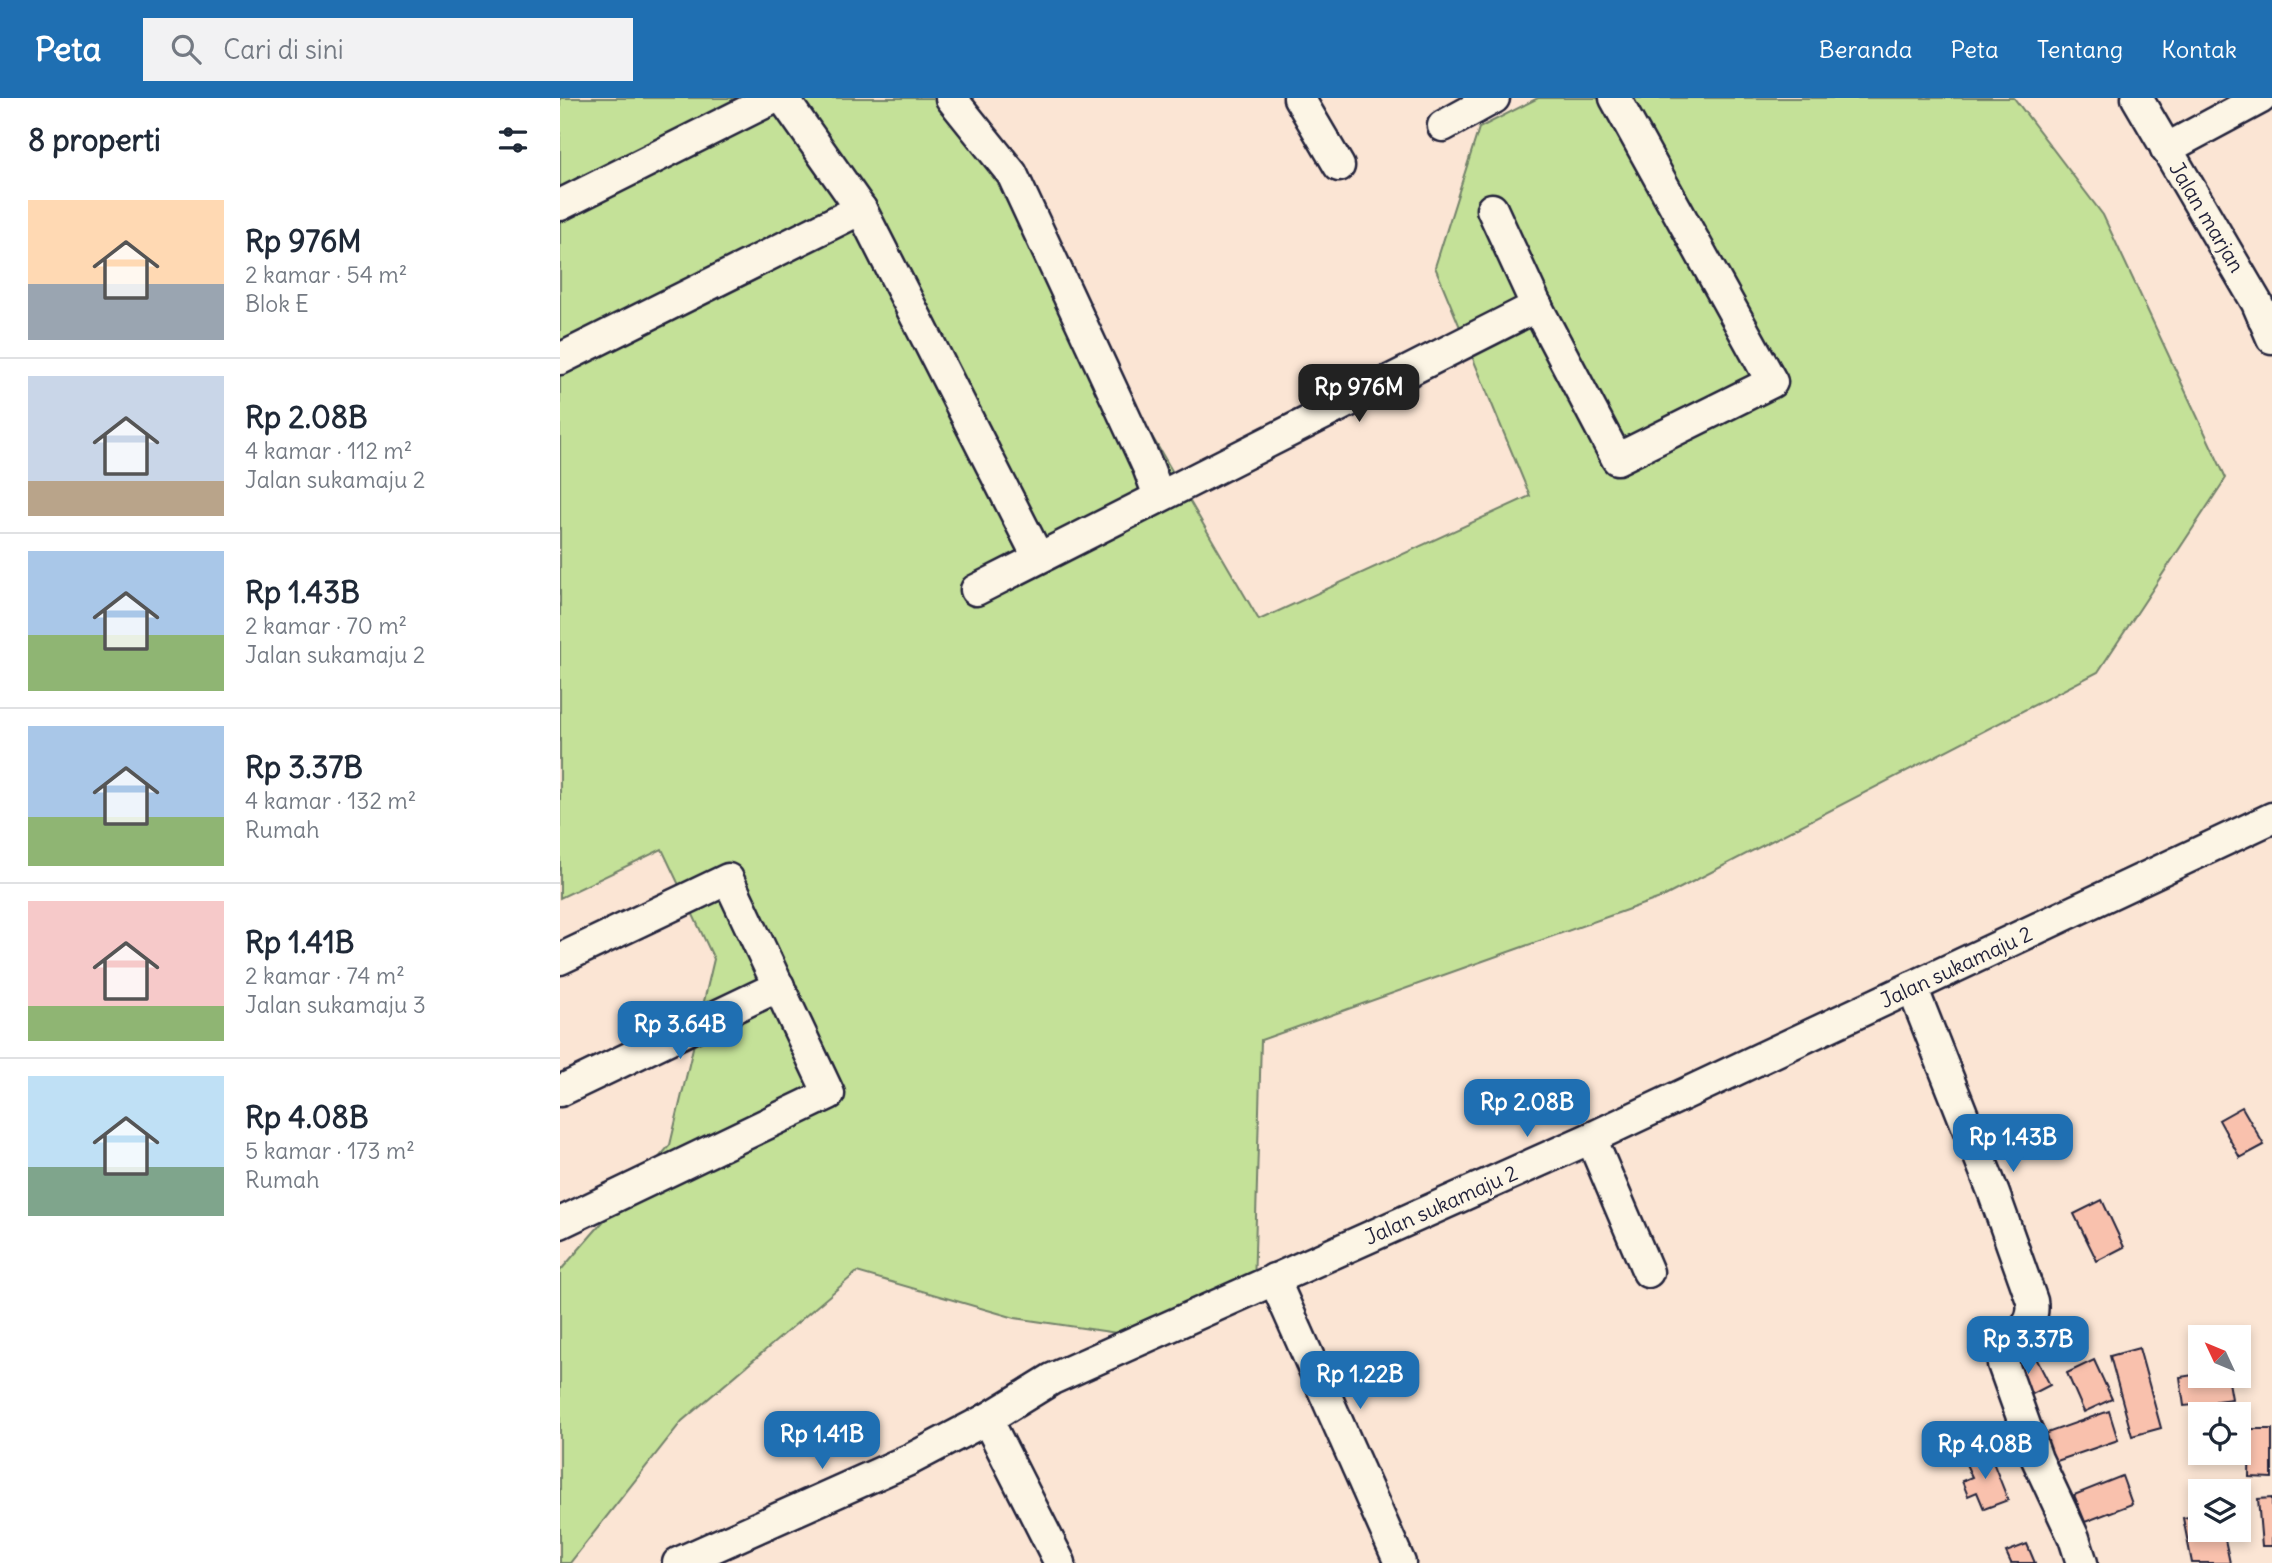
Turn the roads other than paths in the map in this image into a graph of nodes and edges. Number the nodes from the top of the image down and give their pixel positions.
1 (774, 98) edge
2 (783, 98) edge
3 (951, 98) edge
4 (1299, 98) edge
5 (1494, 98) edge
6 (1615, 98) edge
7 (2137, 98) edge
8 (2261, 98) edge
9 (1443, 127) dead end
10 (2166, 149) junction
11 (1339, 166) dead end
12 (560, 205) edge
13 (862, 209) junction
14 (1492, 209) dead end
15 (1537, 306) junction
16 (2272, 338) edge
17 (560, 359) edge
18 (1159, 496) junction
19 (1038, 556) junction
20 (976, 590) dead end
21 (2272, 818) edge
22 (560, 959) edge
23 (779, 986) junction
24 (1912, 987) junction
25 (560, 1091) edge
26 (1591, 1138) junction
27 (560, 1223) edge
28 (1648, 1272) dead end
29 (1274, 1279) junction
30 (987, 1419) junction
31 (678, 1563) edge
32 (1060, 1563) edge
33 (1400, 1563) edge
34 (2082, 1563) edge

1 - 12 street
2 - 13 street
3 - 18 street
4 - 11 street
5 - 9 street
6 - 15 street
7 - 10 street, Jalan marjan
8 - 10 street
10 - 16 street, Jalan marjan
13 - 17 street
13 - 19 street
14 - 15 street
15 - 18 street
18 - 19 street
19 - 20 street
21 - 24 street, Jalan sukamaju 2
22 - 23 street
23 - 25 street
23 - 27 street
24 - 26 street, Jalan sukamaju 2
24 - 34 street
26 - 28 street
26 - 29 street, Jalan sukamaju 2
29 - 30 street, Jalan sukamaju 2
29 - 33 street
30 - 31 street, Jalan sukamaju 2
30 - 32 street

